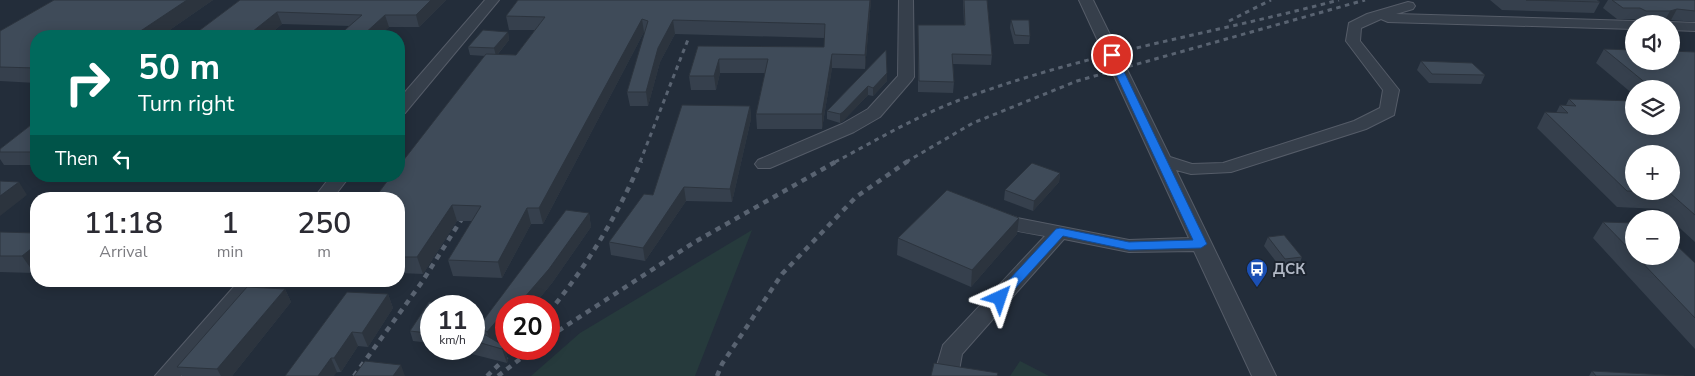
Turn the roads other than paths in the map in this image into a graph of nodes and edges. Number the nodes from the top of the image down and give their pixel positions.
1 (492, 0) edge
2 (906, 0) edge
3 (1086, 0) edge
4 (1408, 6) dead end
5 (1372, 17) junction
6 (1625, 25) edge
7 (1680, 26) edge
8 (1695, 27) edge
9 (405, 102) edge
10 (1162, 161) junction
11 (764, 164) dead end
12 (336, 182) edge
13 (328, 192) edge
14 (980, 210) edge
15 (1060, 232) junction
16 (1201, 244) junction
17 (246, 287) edge
18 (167, 376) edge
19 (946, 376) edge
20 (1264, 376) edge

1 - 9 street
2 - 11 street
3 - 10 street
4 - 5 street
5 - 6 street
5 - 10 street
7 - 8 street
10 - 16 street
12 - 13 street
14 - 15 street
15 - 16 street
15 - 19 street
16 - 20 street
17 - 18 street

